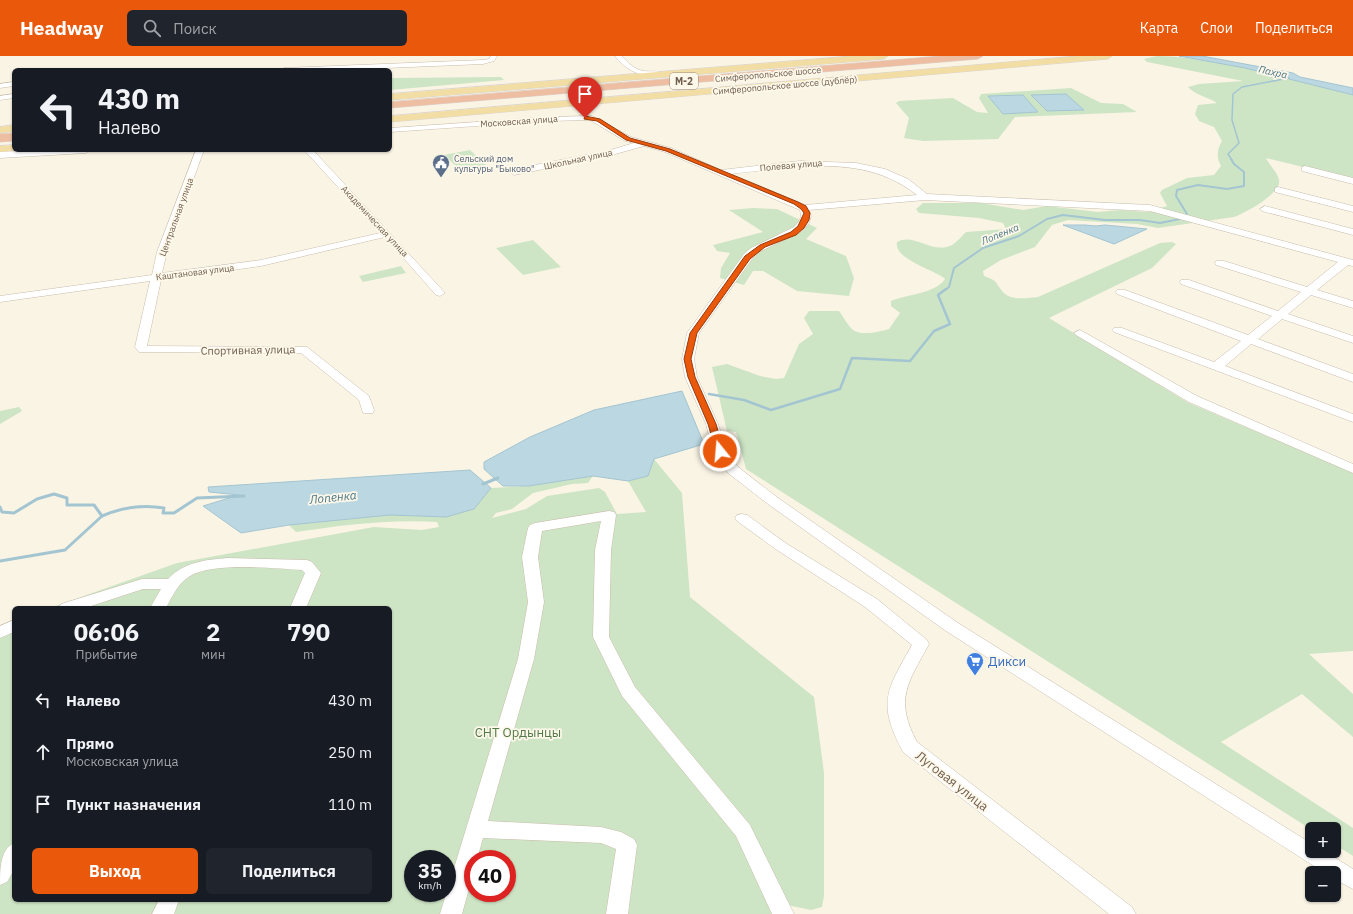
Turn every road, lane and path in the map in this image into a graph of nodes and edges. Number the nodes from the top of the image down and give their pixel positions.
1 (494, 56) edge
2 (618, 56) edge
3 (884, 56) edge
4 (930, 56) edge
5 (978, 56) edge
6 (1108, 56) edge
7 (627, 67) junction
8 (334, 68) edge
9 (669, 74) junction
10 (605, 80) junction
11 (12, 84) edge
12 (0, 86) edge
13 (12, 96) edge
14 (392, 97) edge
15 (0, 98) edge
16 (392, 101) edge
17 (392, 105) edge
18 (392, 119) edge
19 (12, 128) edge
20 (0, 129) edge
21 (392, 130) edge
22 (12, 132) edge
23 (0, 133) edge
24 (12, 137) edge
25 (0, 138) edge
26 (641, 144) junction
27 (12, 148) edge
28 (0, 149) edge
29 (52, 152) edge
30 (199, 152) edge
31 (310, 152) edge
32 (0, 155) edge
33 (1305, 169) dead end
34 (514, 172) dead end
35 (720, 172) junction
36 (1353, 181) edge
37 (1278, 190) dead end
38 (925, 197) junction
39 (804, 208) junction
40 (1265, 209) dead end
41 (1353, 209) edge
42 (1353, 232) edge
43 (387, 234) junction
44 (1349, 262) edge
45 (1220, 263) dead end
46 (156, 276) junction
47 (1185, 282) dead end
48 (1308, 291) junction
49 (1121, 292) dead end
50 (440, 293) dead end
51 (0, 299) edge
52 (1353, 305) edge
53 (1279, 315) junction
54 (1118, 330) dead end
55 (1080, 333) dead end
56 (1249, 340) junction
57 (1353, 340) edge
58 (149, 352) joint
59 (1216, 367) junction
60 (1353, 378) edge
61 (368, 410) dead end
62 (1353, 418) edge
63 (1353, 469) edge
64 (742, 518) dead end
65 (172, 584) junction
66 (73, 606) edge
67 (159, 606) edge
68 (299, 606) edge
69 (12, 627) edge
70 (0, 632) edge
71 (476, 829) junction
72 (12, 855) edge
73 (0, 876) edge
74 (1353, 880) edge
75 (168, 902) edge
76 (163, 914) edge
77 (451, 914) edge
78 (617, 914) edge
79 (783, 914) edge
80 (1125, 914) edge

1 - 8 street
2 - 7 street
3 - 9 main road, Симферопольское шоссе (дублёр)
4 - 16 highway, Симферопольское шоссе / М-2
5 - 17 highway, Симферопольское шоссе / М-2
6 - 18 main road, Симферопольское шоссе (дублёр)
7 - 9 street
7 - 10 street
9 - 10 main road, Симферопольское шоссе (дублёр)
10 - 14 main road, Симферопольское шоссе (дублёр)
11 - 12 street
13 - 15 street
19 - 20 main road
21 - 26 street, Московская улица
22 - 23 highway
24 - 25 highway
26 - 34 street, Школьная улица
26 - 35 street, Московская улица
27 - 28 main road
29 - 32 street
30 - 46 street, Центральная улица
31 - 43 street, Академическая улица
33 - 36 street
35 - 38 street, Полевая улица
35 - 39 street, Московская улица
37 - 41 street
38 - 39 street
38 - 44 street
39 - 74 street
40 - 42 street
43 - 46 street, Каштановая улица
43 - 50 street, Академическая улица
44 - 48 street
45 - 48 street
46 - 51 street, Каштановая улица
46 - 58 street, Центральная улица
47 - 53 street
48 - 52 street
48 - 53 street
49 - 56 street
53 - 56 street
53 - 57 street
54 - 59 street
55 - 63 street
56 - 59 street
56 - 60 street
58 - 61 street, Спортивная улица
59 - 62 street
64 - 80 street, Луговая улица
65 - 66 street
65 - 67 street
65 - 68 street
69 - 70 street
71 - 77 street
71 - 78 street
71 - 79 street
72 - 73 street
75 - 76 street

